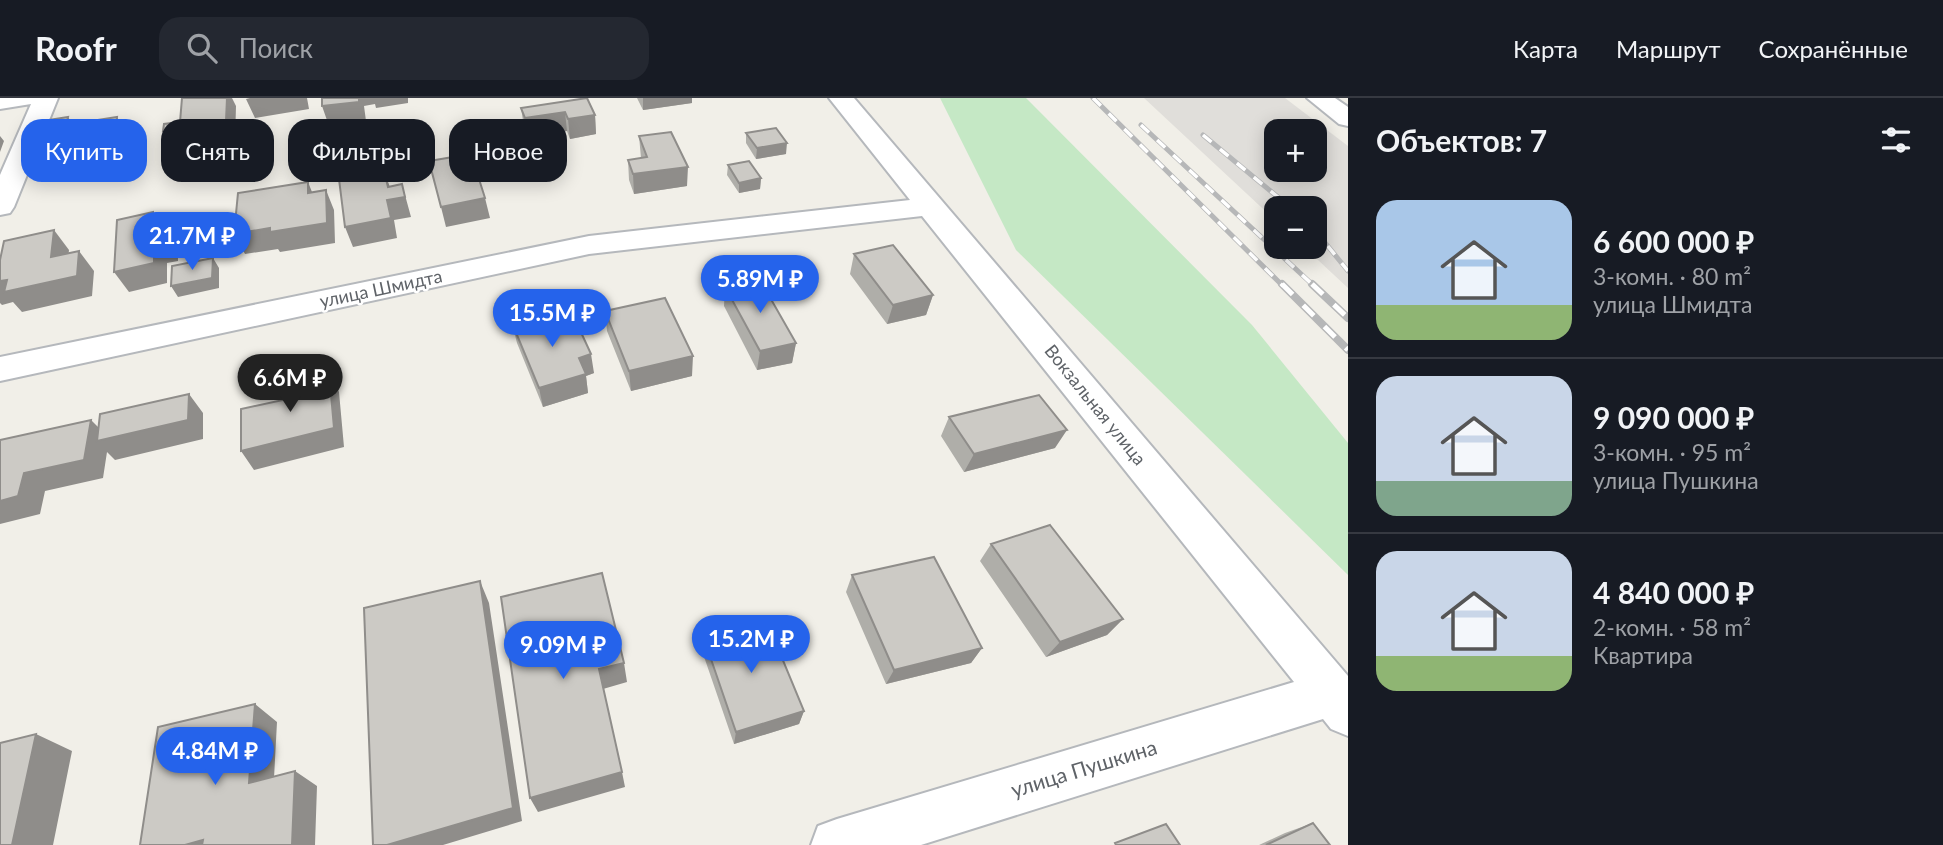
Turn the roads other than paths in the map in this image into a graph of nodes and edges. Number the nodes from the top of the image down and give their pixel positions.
1 (26, 98) edge
2 (46, 98) edge
3 (841, 98) edge
4 (1319, 98) edge
5 (0, 102) edge
6 (1348, 119) edge
7 (933, 206) junction
8 (0, 207) edge
9 (0, 369) edge
10 (1340, 703) edge
11 (837, 845) edge

1 - 5 street
2 - 8 street
3 - 7 street, Вокзальная улица
4 - 6 street
7 - 9 street, улица Шмидта
7 - 10 street, Вокзальная улица
10 - 11 street, улица Пушкина

